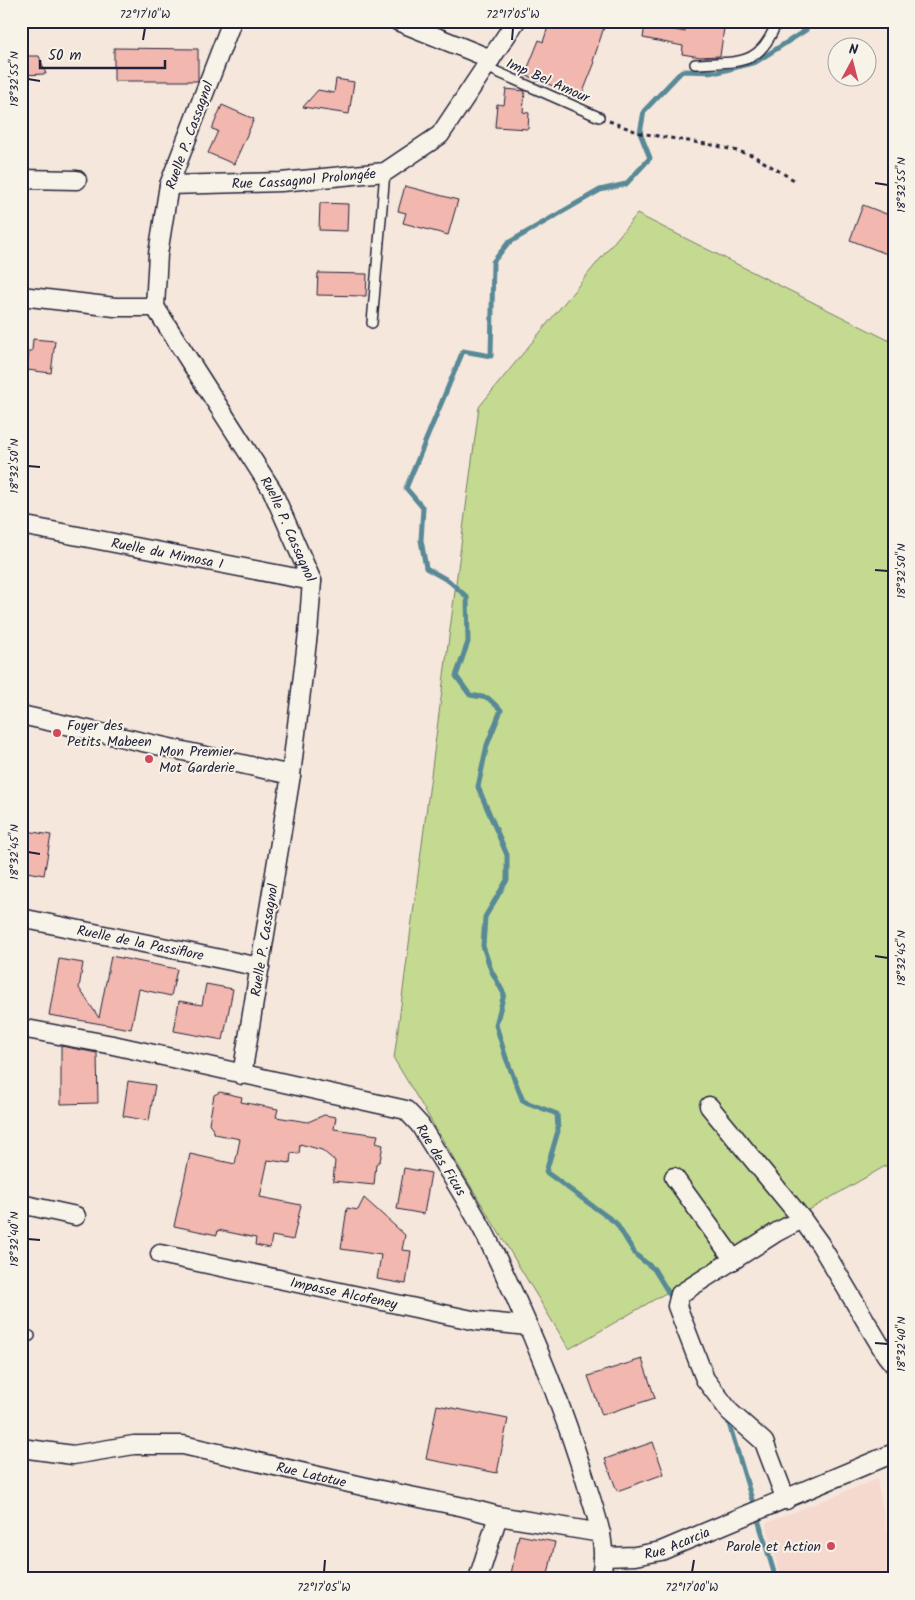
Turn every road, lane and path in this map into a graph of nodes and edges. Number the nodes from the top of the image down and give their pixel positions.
1 (232, 21) edge
2 (397, 21) edge
3 (516, 21) edge
4 (777, 21) edge
5 (488, 63) junction
6 (695, 64) dead end
7 (599, 117) joint
8 (385, 172) junction
9 (21, 179) edge
10 (77, 180) dead end
11 (794, 180) dead end
12 (169, 185) junction
13 (21, 296) edge
14 (155, 307) junction
15 (372, 323) dead end
16 (21, 526) edge
17 (312, 581) junction
18 (21, 715) edge
19 (291, 776) junction
20 (21, 918) edge
21 (260, 967) junction
22 (21, 1028) edge
23 (242, 1075) junction
24 (709, 1106) dead end
25 (674, 1178) dead end
26 (21, 1204) edge
27 (76, 1216) dead end
28 (802, 1219) junction
29 (160, 1254) dead end
30 (734, 1260) junction
31 (528, 1326) junction
32 (894, 1365) edge
33 (21, 1448) edge
34 (894, 1453) edge
35 (786, 1500) junction
36 (498, 1516) junction
37 (601, 1533) junction
38 (603, 1557) junction
39 (478, 1579) edge
40 (600, 1579) edge

1 - 12 street, Ruelle P. Cassagnol
2 - 5 street
3 - 5 street, Rue Cassagnol Prolongée
4 - 6 lane
5 - 7 lane, Imp Bel Amour
5 - 8 street, Rue Cassagnol Prolongée
7 - 11 path
8 - 12 street, Rue Cassagnol Prolongée
8 - 15 lane
9 - 10 street
12 - 14 street, Ruelle P. Cassagnol
13 - 14 street
14 - 17 street, Ruelle P. Cassagnol
16 - 17 street, Ruelle du Mimosa I
17 - 19 street, Ruelle P. Cassagnol
18 - 19 street
19 - 21 street, Ruelle P. Cassagnol
20 - 21 street, Ruelle de la Passiflore
21 - 23 street, Ruelle P. Cassagnol
22 - 23 street, Rue des Ficus
23 - 31 street, Rue des Ficus
24 - 28 street
25 - 30 street
26 - 27 street
28 - 30 street
28 - 32 street
29 - 31 street, Impasse Alcofeney
30 - 35 street
31 - 37 street, Rue des Ficus
33 - 36 street, Rue Latotue
34 - 35 street, Rue Acarcia
35 - 38 street, Rue Acarcia
36 - 37 street, Rue Latotue
36 - 39 street
37 - 38 street, Rue des Ficus
38 - 40 street, Rue des Ficus

